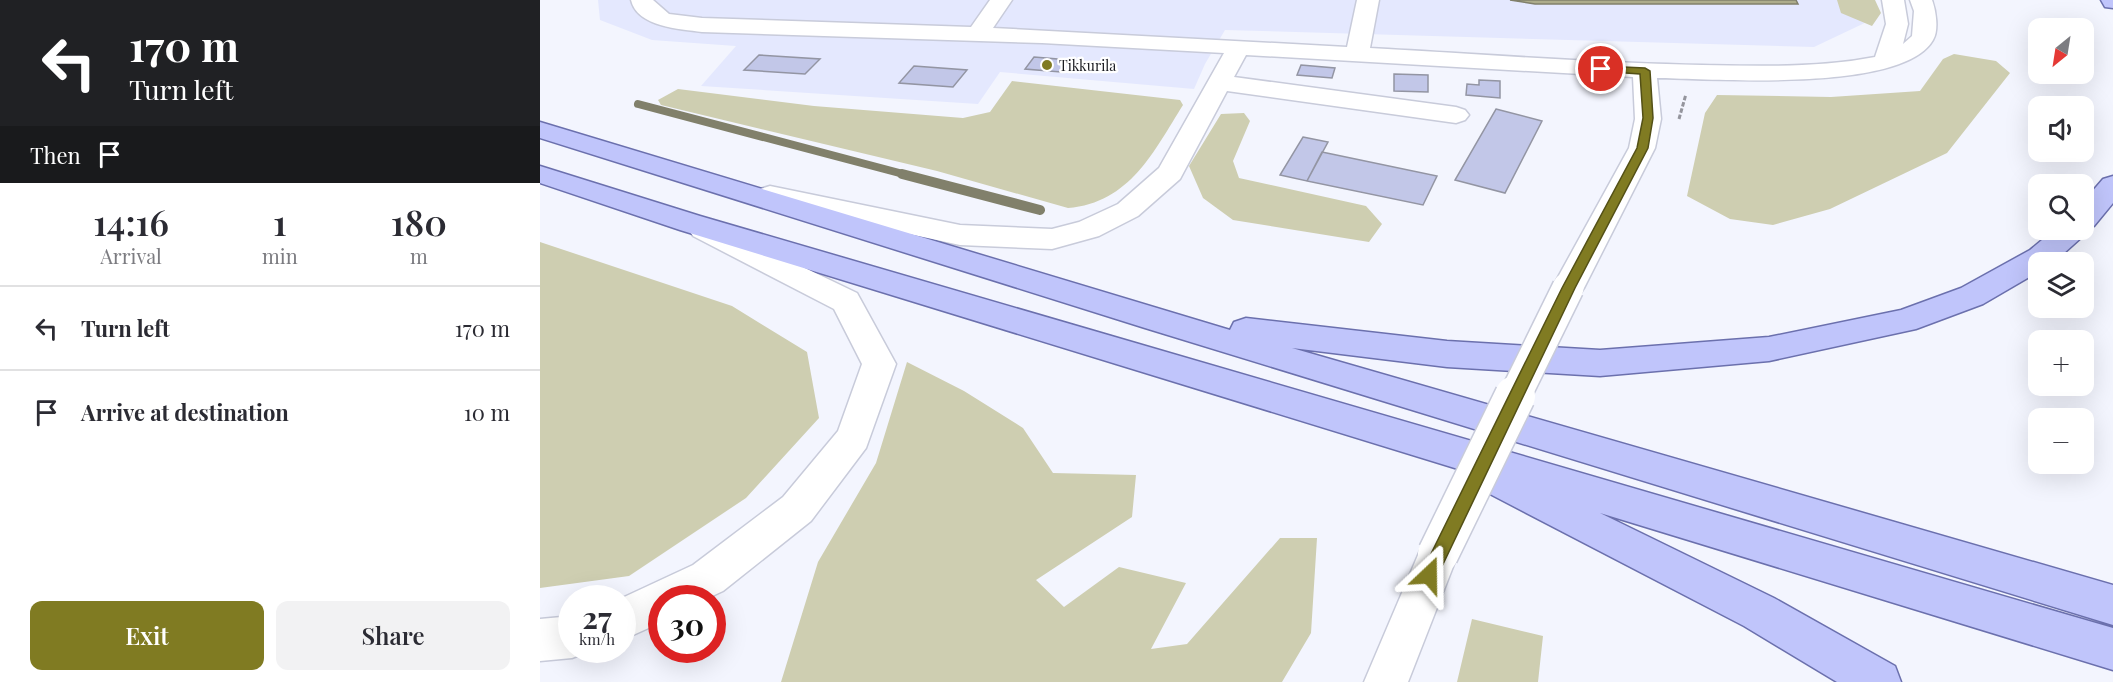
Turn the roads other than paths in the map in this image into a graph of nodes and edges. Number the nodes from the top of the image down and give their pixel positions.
1 (642, 0) edge
2 (1001, 0) edge
3 (1368, 0) edge
4 (1893, 0) edge
5 (1921, 0) edge
6 (977, 34) junction
7 (1239, 47) junction
8 (1357, 54) junction
9 (1884, 62) junction
10 (1645, 71) junction
11 (1222, 83) junction
12 (1456, 115) dead end
13 (540, 130) edge
14 (540, 174) edge
15 (2113, 185) edge
16 (723, 186) junction
17 (2094, 207) edge
18 (690, 223) junction
19 (2061, 240) edge
20 (1156, 320) junction
21 (1425, 444) junction
22 (693, 585) edge
23 (2113, 605) edge
24 (558, 638) edge
25 (540, 640) edge
26 (2113, 648) edge
27 (1386, 682) edge
28 (1879, 682) edge

1 - 6 street
2 - 6 street
3 - 8 street
4 - 9 street
5 - 9 street
6 - 7 street
7 - 8 street
7 - 11 street
8 - 10 street
9 - 10 street
10 - 27 street, bridge
11 - 12 street
11 - 16 street
13 - 16 main road
14 - 18 main road
15 - 17 main road
16 - 20 main road
18 - 21 main road
18 - 22 street
19 - 20 main road
20 - 23 main road
21 - 26 main road
21 - 28 main road
24 - 25 street

